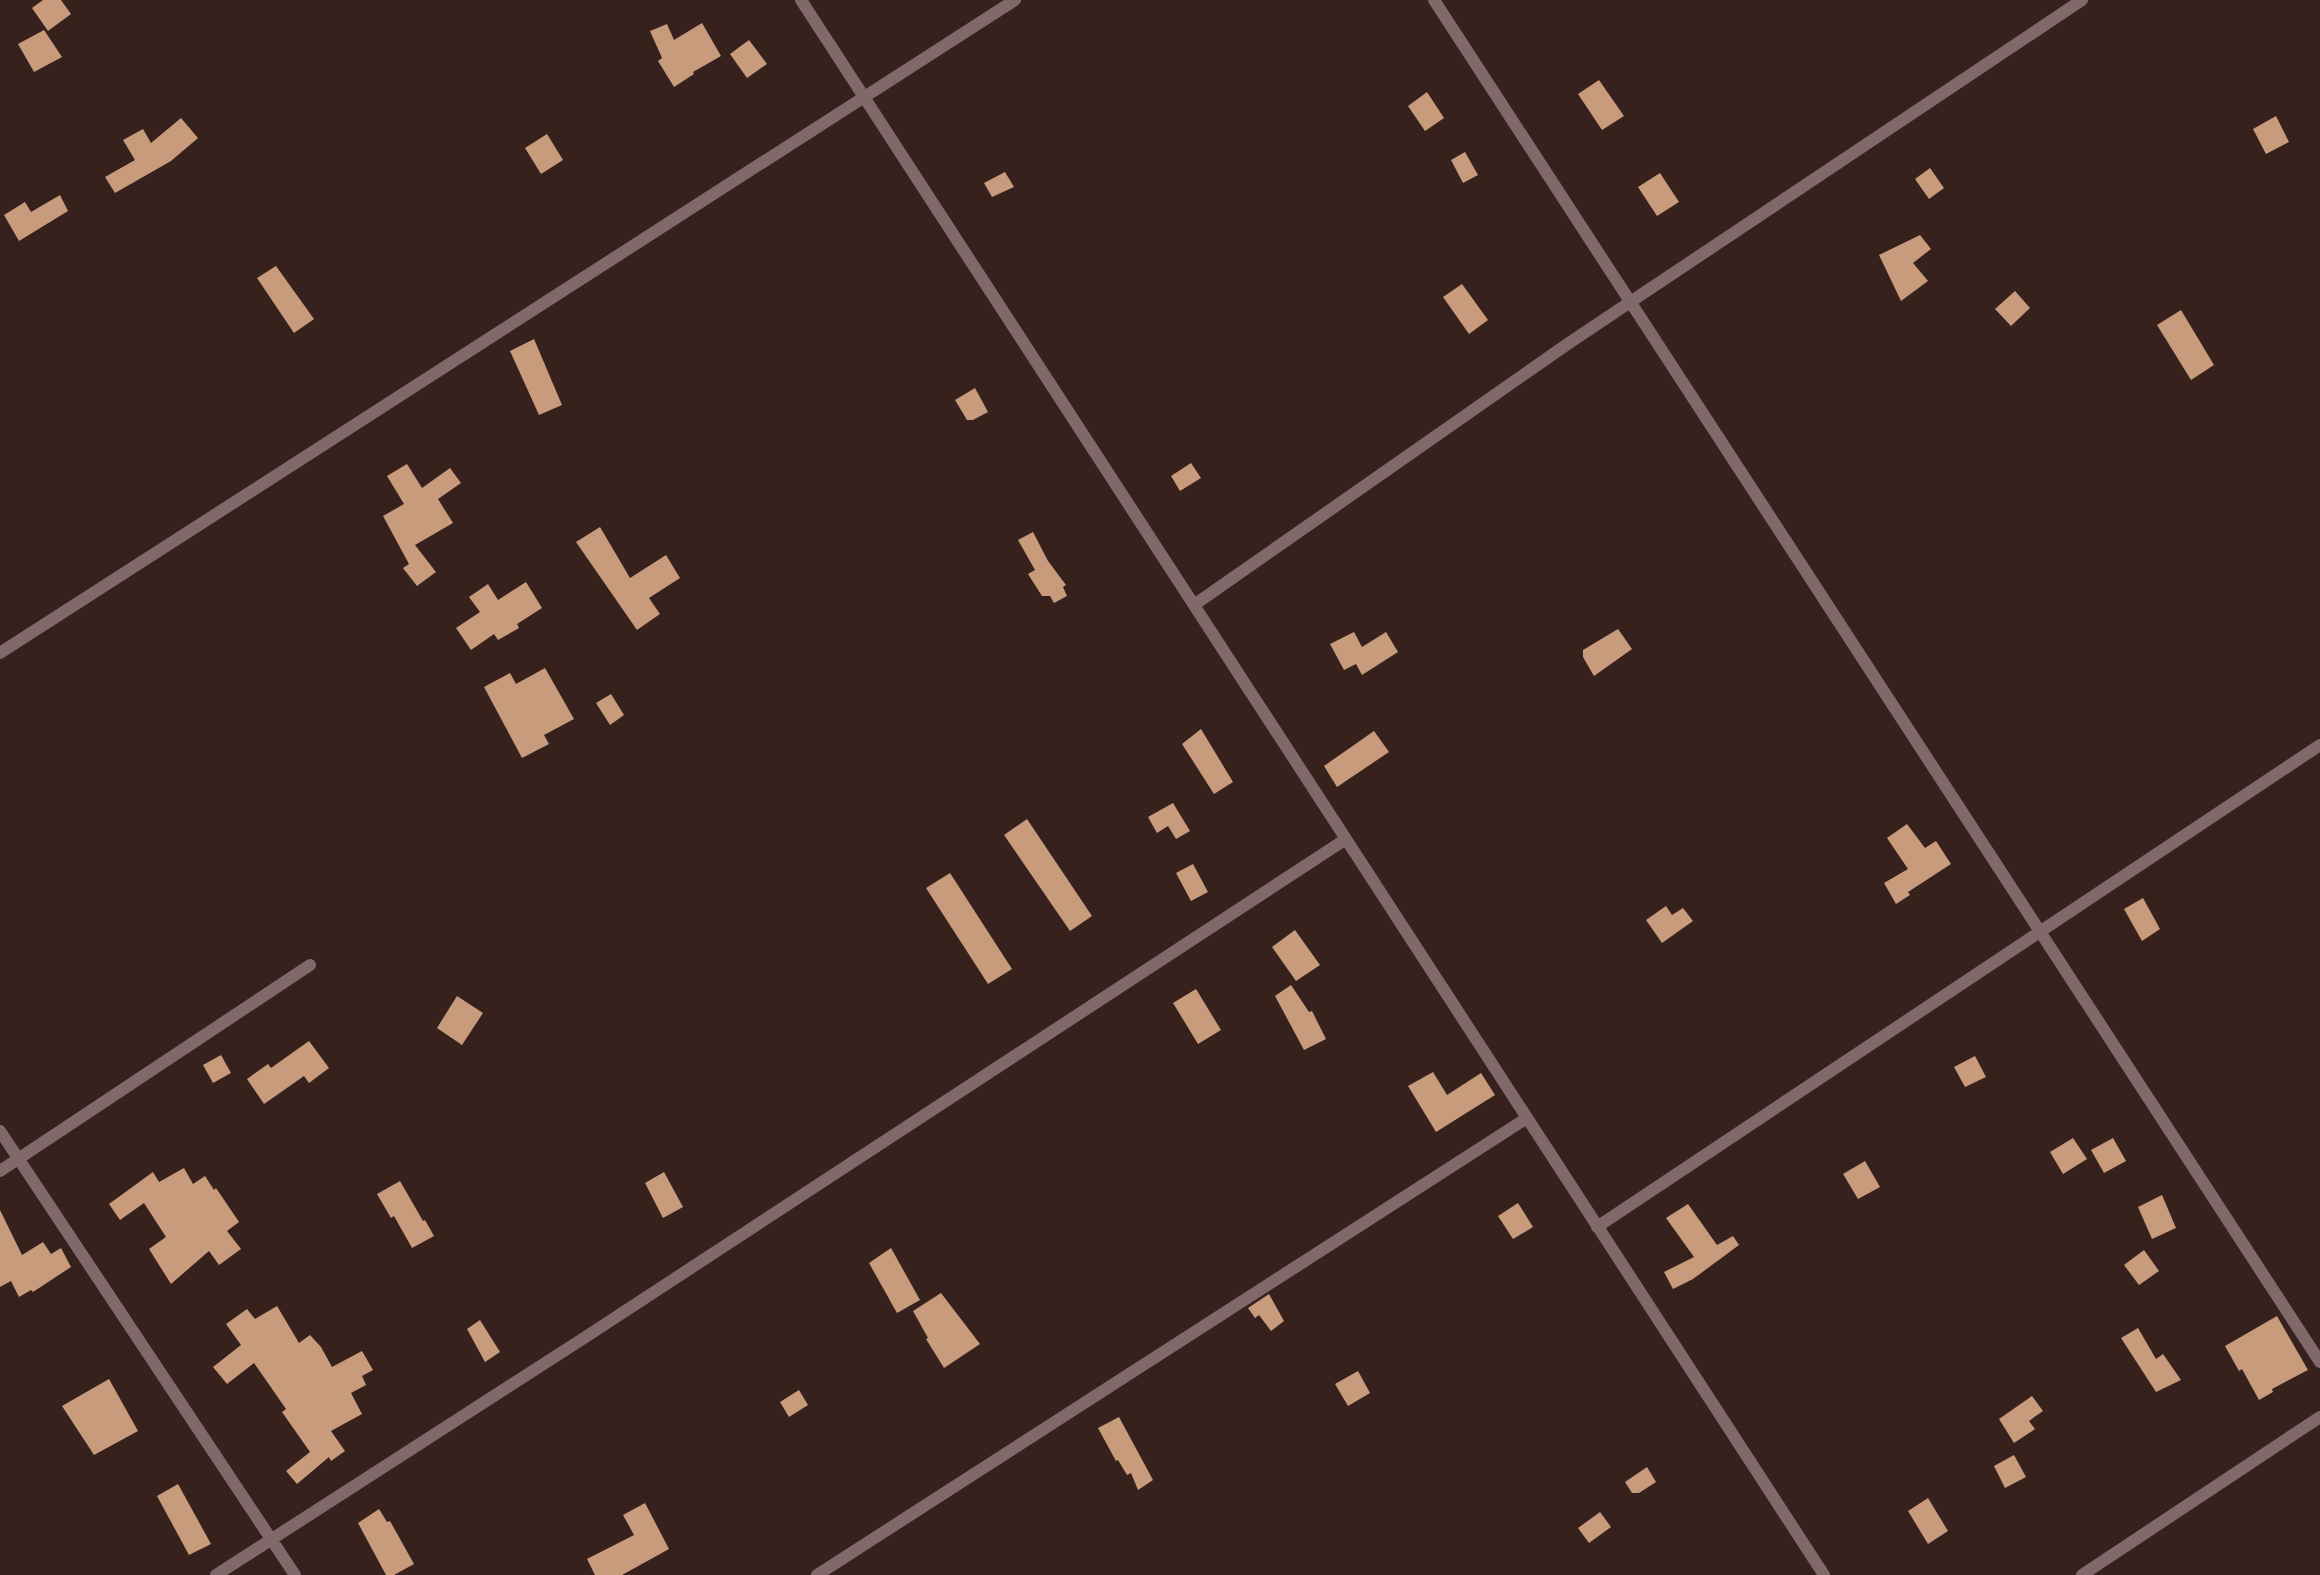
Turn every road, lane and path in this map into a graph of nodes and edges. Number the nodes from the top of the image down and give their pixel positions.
1 (801, 0) edge
2 (1015, 0) edge
3 (1434, 0) edge
4 (2082, 0) edge
5 (864, 97) junction
6 (1631, 302) junction
7 (1194, 605) junction
8 (0, 653) edge
9 (2320, 745) edge
10 (1346, 839) junction
11 (2040, 931) junction
12 (310, 965) dead end
13 (1527, 1119) junction
14 (0, 1131) edge
15 (19, 1159) junction
16 (0, 1171) edge
17 (1597, 1227) junction
18 (2320, 1362) edge
19 (2320, 1417) edge
20 (271, 1539) junction
21 (216, 1575) edge
22 (295, 1575) edge
23 (817, 1575) edge
24 (1824, 1575) edge
25 (2082, 1575) edge

1 - 5 street
2 - 5 street
3 - 6 street
4 - 6 street
5 - 7 street
5 - 8 street
6 - 7 street
6 - 11 street
7 - 10 street
9 - 11 street
10 - 13 street
10 - 20 street
11 - 17 street
11 - 18 street
12 - 15 street
13 - 17 street
13 - 23 street
14 - 15 street
15 - 16 street
15 - 20 street
17 - 24 street
19 - 25 street
20 - 21 street
20 - 22 street

